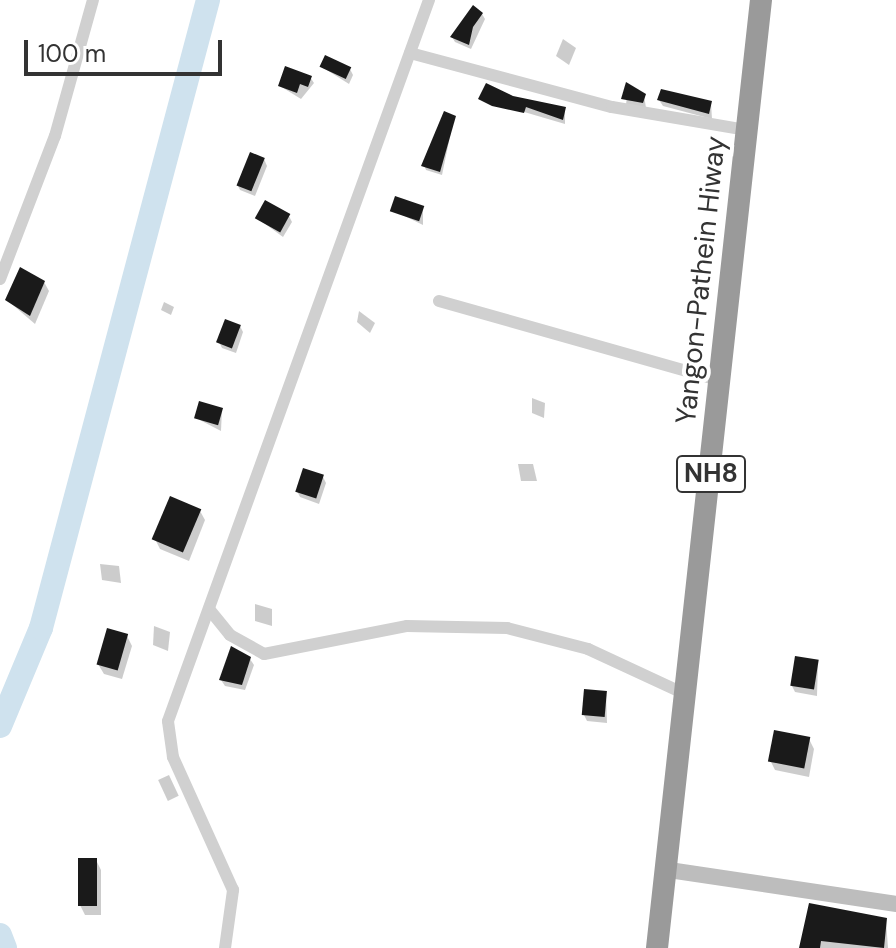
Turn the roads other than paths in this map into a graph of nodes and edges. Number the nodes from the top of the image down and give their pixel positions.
1 (93, 0) edge
2 (429, 0) edge
3 (761, 0) edge
4 (410, 53) junction
5 (747, 130) junction
6 (0, 279) edge
7 (439, 301) dead end
8 (721, 381) junction
9 (209, 609) junction
10 (687, 695) junction
11 (669, 870) junction
12 (896, 904) edge
13 (225, 948) edge
14 (657, 948) edge

1 - 6 street
2 - 4 street
3 - 5 highway, Yangon-Pathein Hiway / NH8
4 - 5 street
4 - 9 street
5 - 8 highway, Yangon-Pathein Hiway / NH8
7 - 8 street
8 - 10 highway, Yangon-Pathein Hiway / NH8
9 - 10 street
9 - 13 street
10 - 11 highway, Yangon-Pathein Hiway / NH8
11 - 12 street
11 - 14 highway, Yangon-Pathein Hiway / NH8

